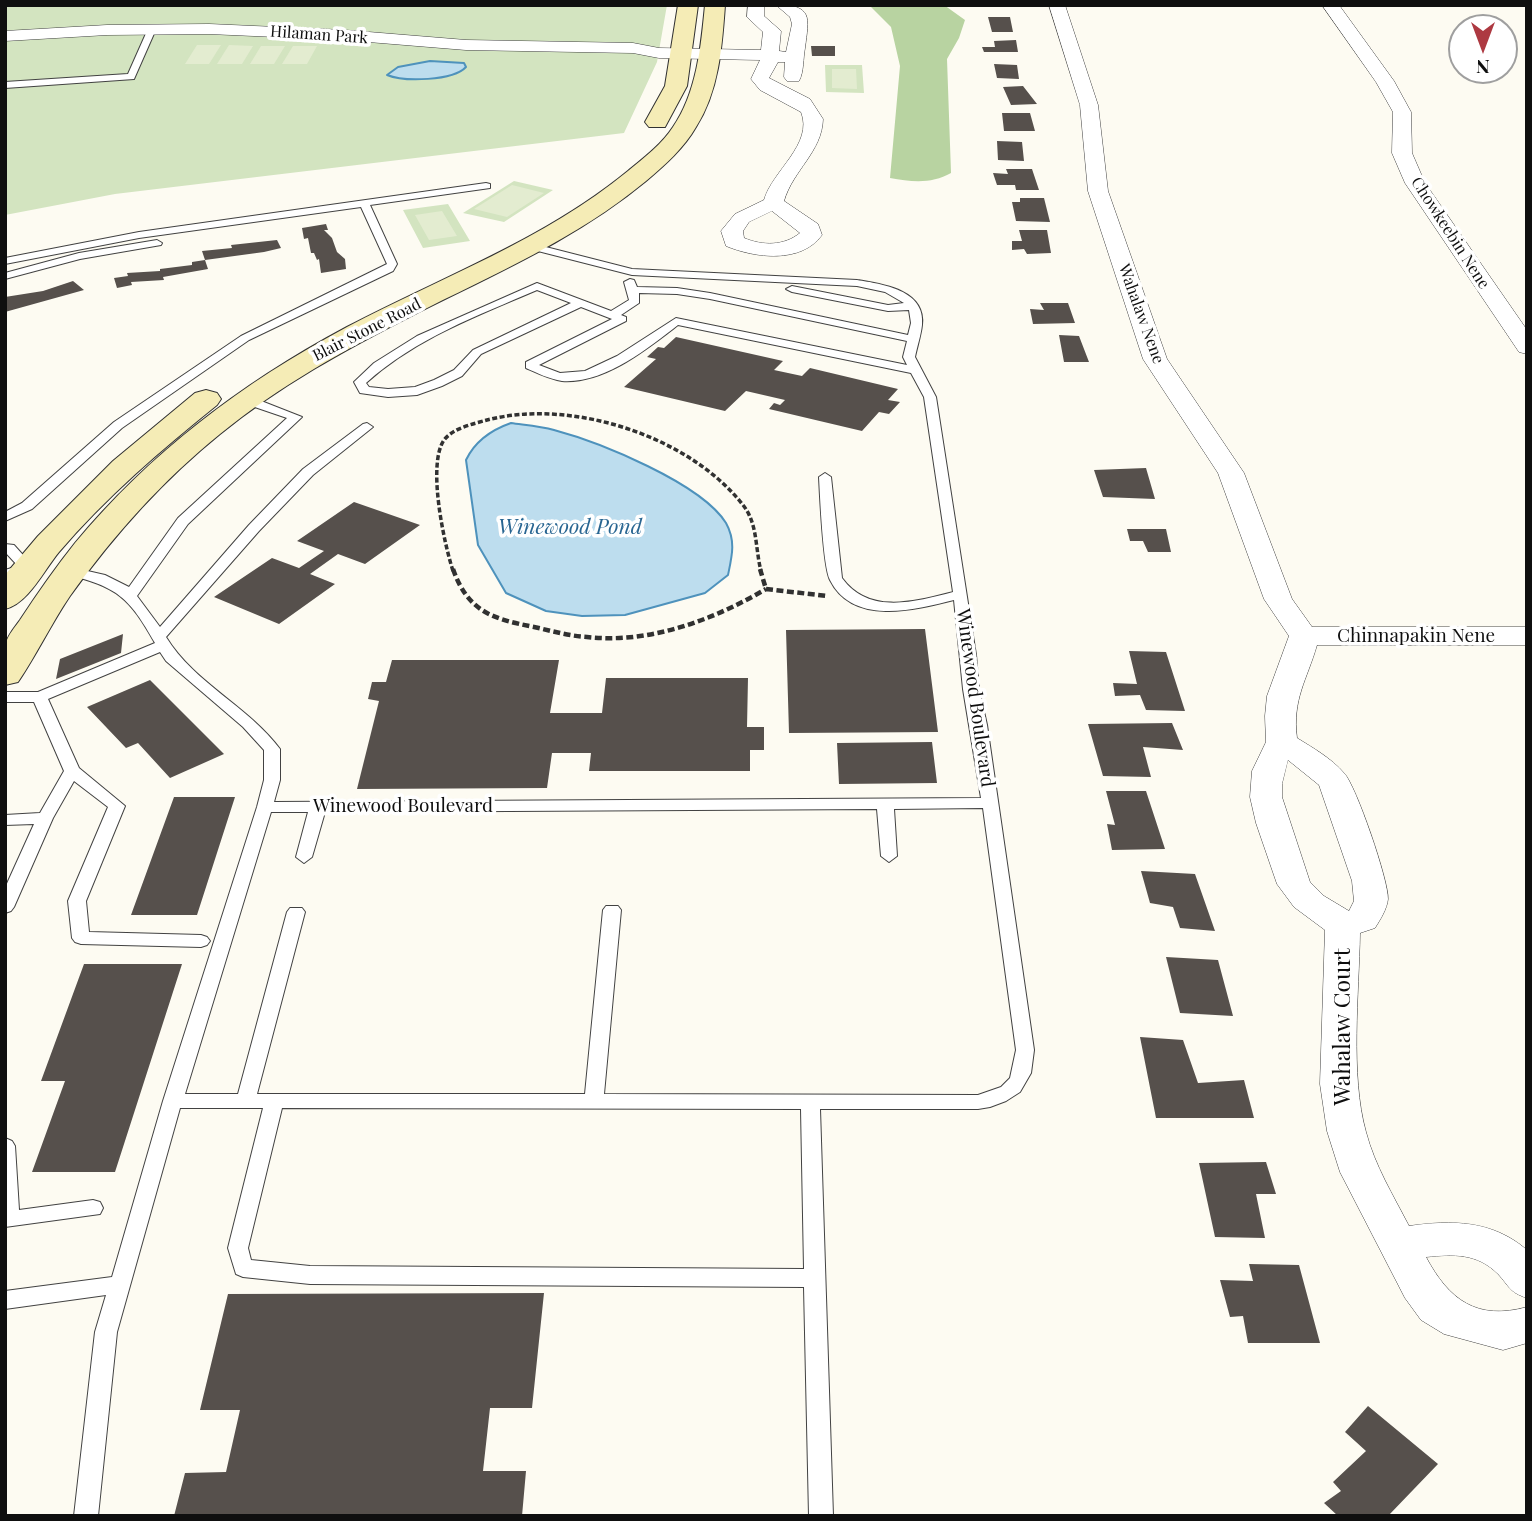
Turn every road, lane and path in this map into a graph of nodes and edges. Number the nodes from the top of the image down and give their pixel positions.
1 (688, 5) edge
2 (715, 5) edge
3 (756, 5) edge
4 (784, 5) edge
5 (1057, 5) edge
6 (1330, 5) edge
7 (152, 29) junction
8 (5, 36) edge
9 (682, 48) junction
10 (711, 49) junction
11 (770, 50) junction
12 (796, 51) junction
13 (5, 85) edge
14 (789, 94) junction
15 (642, 138) dead end
16 (624, 156) dead end
17 (486, 186) dead end
18 (773, 202) dead end
19 (364, 204) junction
20 (506, 240) junction
21 (534, 247) junction
22 (78, 251) junction
23 (5, 261) edge
24 (627, 271) junction
25 (5, 276) edge
26 (792, 289) dead end
27 (632, 290) junction
28 (581, 303) junction
29 (912, 306) junction
30 (612, 316) junction
31 (912, 339) junction
32 (1527, 347) edge
33 (916, 370) junction
34 (232, 396) junction
35 (367, 427) dead end
36 (825, 477) dead end
37 (5, 517) edge
38 (13, 563) edge
39 (70, 571) junction
40 (766, 589) junction
41 (960, 594) junction
42 (130, 596) junction
43 (5, 599) edge
44 (857, 600) junction
45 (1304, 636) junction
46 (1527, 636) edge
47 (162, 641) junction
48 (5, 674) edge
49 (5, 697) edge
50 (40, 697) junction
51 (1282, 742) junction
52 (72, 771) junction
53 (885, 803) junction
54 (990, 803) junction
55 (265, 807) junction
56 (318, 807) junction
57 (45, 818) junction
58 (5, 820) edge
59 (889, 856) dead end
60 (304, 857) dead end
61 (5, 907) edge
62 (612, 910) dead end
63 (296, 912) dead end
64 (1343, 925) junction
65 (201, 941) dead end
66 (173, 1101) junction
67 (246, 1101) junction
68 (274, 1101) junction
69 (594, 1101) junction
70 (810, 1101) junction
71 (5, 1146) edge
72 (6, 1156) edge
73 (93, 1208) dead end
74 (1397, 1244) junction
75 (815, 1278) junction
76 (1527, 1281) edge
77 (118, 1285) junction
78 (5, 1300) edge
79 (1527, 1325) edge
80 (86, 1516) edge
81 (821, 1516) edge

1 - 9 main road
2 - 10 main road, Blair Stone Road
3 - 11 street
4 - 12 street
5 - 45 street, Wahalaw Nene
6 - 32 street, Chowkeebin Nene
7 - 8 street, Hilaman Park
7 - 9 street, Hilaman Park
7 - 13 lane
9 - 10 street, Hilaman Park
9 - 15 main road
10 - 11 street, Hilaman Park
10 - 21 main road, Blair Stone Road
11 - 12 street, Hilaman Park
11 - 14 street
12 - 14 street
14 - 18 street
16 - 20 main road, Blair Stone Road
17 - 19 lane
19 - 22 lane
19 - 37 lane
20 - 21 main road
20 - 34 main road, Blair Stone Road
21 - 24 lane
21 - 34 main road, Blair Stone Road
22 - 23 lane
22 - 25 lane
24 - 27 lane
24 - 29 lane
26 - 29 lane
27 - 30 lane
27 - 31 lane
28 - 28 lane
28 - 30 lane
29 - 31 lane, Winewood Boulevard
30 - 33 lane
31 - 33 lane, Winewood Boulevard
33 - 41 lane, Winewood Boulevard
34 - 38 main road, Blair Stone Road
34 - 39 main road, Blair Stone Road
34 - 42 lane
35 - 47 lane
36 - 44 lane
38 - 39 main road
38 - 43 main road, Blair Stone Road
39 - 42 lane
39 - 48 main road, Blair Stone Road
40 - 40 path
40 - 44 path
41 - 44 lane
41 - 54 lane, Winewood Boulevard
42 - 47 lane
45 - 46 street, Chinnapakin Nene
45 - 51 street, Wahalaw Court
47 - 50 lane
47 - 55 lane
49 - 50 lane
50 - 52 lane
51 - 64 street, Wahalaw Court
51 - 64 street, Wahalaw Court
52 - 57 lane
52 - 65 lane
53 - 54 lane, Winewood Boulevard
53 - 56 lane, Winewood Boulevard
53 - 59 lane
54 - 70 lane
55 - 56 lane, Winewood Boulevard
55 - 66 lane
56 - 60 lane
57 - 58 lane
57 - 61 lane
62 - 69 lane
63 - 67 lane
64 - 74 street, Wahalaw Court
66 - 67 lane
66 - 77 lane
67 - 68 lane
68 - 69 lane
68 - 75 lane
69 - 70 lane
70 - 75 lane
71 - 72 lane
72 - 73 lane
74 - 76 street
74 - 79 street, Wahalaw Court
75 - 81 lane
77 - 78 lane
77 - 80 lane

